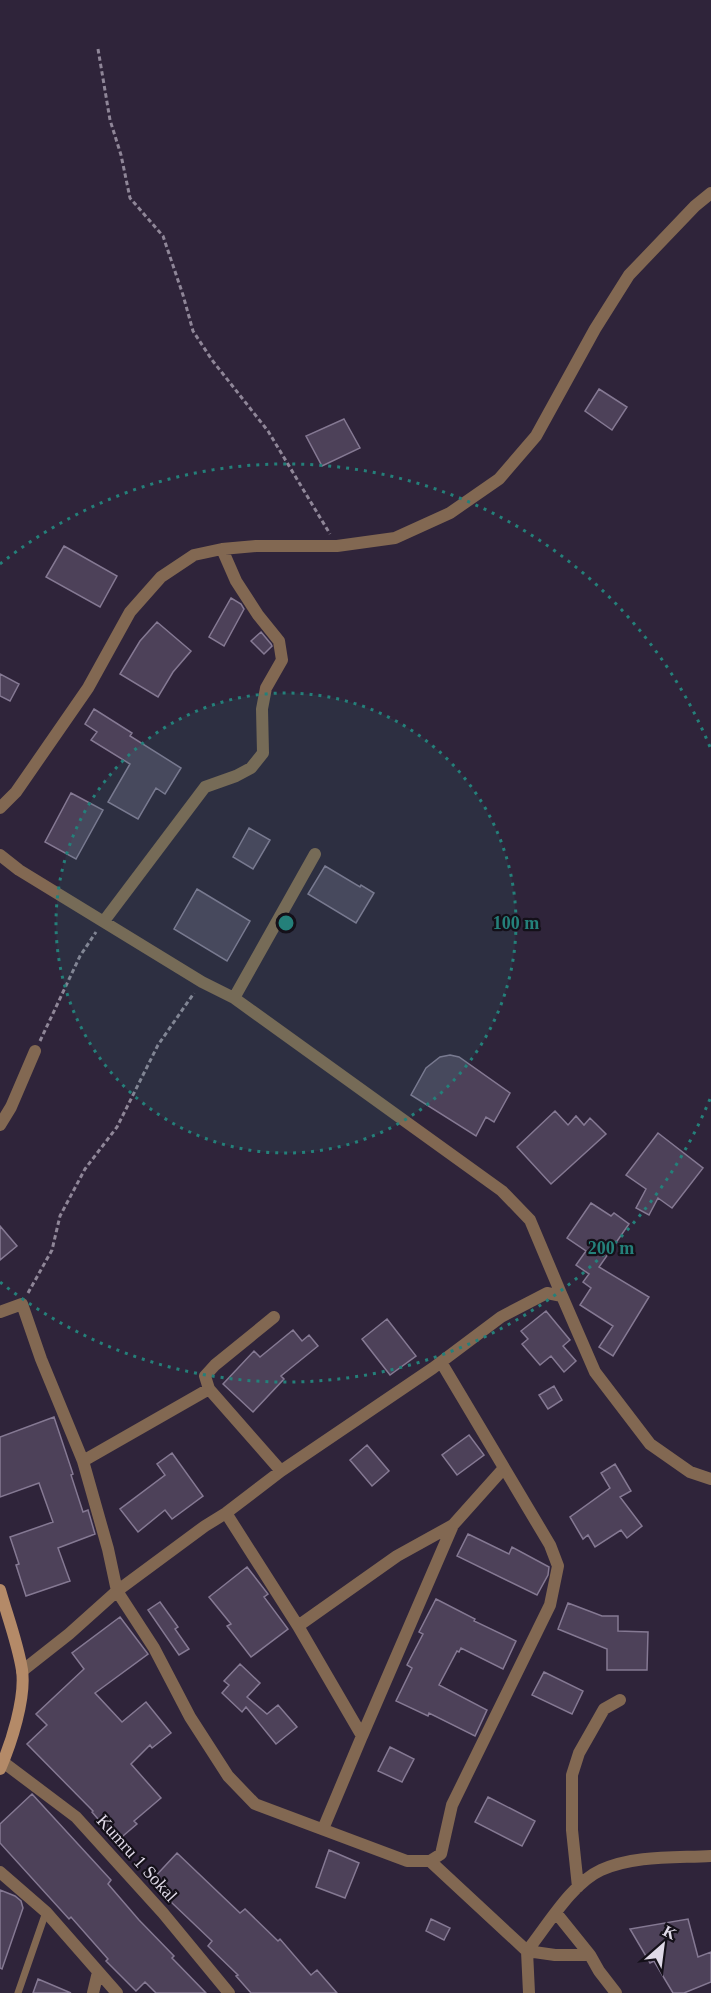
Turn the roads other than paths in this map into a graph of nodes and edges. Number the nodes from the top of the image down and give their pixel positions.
1 (711, 193) edge
2 (222, 549) junction
3 (0, 808) edge
4 (315, 854) dead end
5 (0, 855) edge
6 (104, 921) junction
7 (234, 998) junction
8 (35, 1051) road end
9 (0, 1125) edge
10 (562, 1296) junction
11 (0, 1312) edge
12 (274, 1317) dead end
13 (441, 1362) junction
14 (209, 1389) junction
15 (82, 1461) junction
16 (504, 1468) junction
17 (281, 1471) junction
18 (711, 1479) edge
19 (226, 1514) junction
20 (453, 1525) junction
21 (0, 1590) edge
22 (117, 1591) junction
23 (298, 1626) junction
24 (22, 1671) junction
25 (620, 1700) dead end
26 (362, 1736) junction
27 (1, 1766) edge
28 (323, 1829) junction
29 (711, 1856) edge
30 (430, 1861) junction
31 (0, 1872) edge
32 (578, 1887) junction
33 (45, 1912) junction
34 (556, 1914) junction
35 (527, 1951) junction
36 (590, 1954) junction
37 (98, 1972) junction
38 (18, 1993) edge
39 (93, 1993) edge
40 (117, 1993) edge
41 (229, 1993) edge
42 (529, 1993) edge
43 (616, 1993) edge

1 - 2 street
2 - 3 street
2 - 6 street
4 - 7 street
5 - 6 street
6 - 7 street
7 - 10 street
8 - 9 street
10 - 13 street
10 - 18 street
11 - 15 street
12 - 14 street
13 - 16 street
13 - 17 street
14 - 15 street
14 - 17 street
15 - 22 street
16 - 20 street
16 - 30 street
17 - 19 street
19 - 22 street
19 - 23 street
20 - 23 street
20 - 26 street
21 - 24 street
22 - 24 street
22 - 28 street
23 - 26 street
24 - 27 street
25 - 32 street
26 - 28 street
27 - 41 street, Kumru 1 Sokal
28 - 30 street
29 - 32 street
30 - 35 street
31 - 33 street
32 - 34 street
33 - 37 street
33 - 38 lane
34 - 35 street
34 - 36 street
35 - 36 street
35 - 42 street
36 - 43 street
37 - 39 street
37 - 40 street

